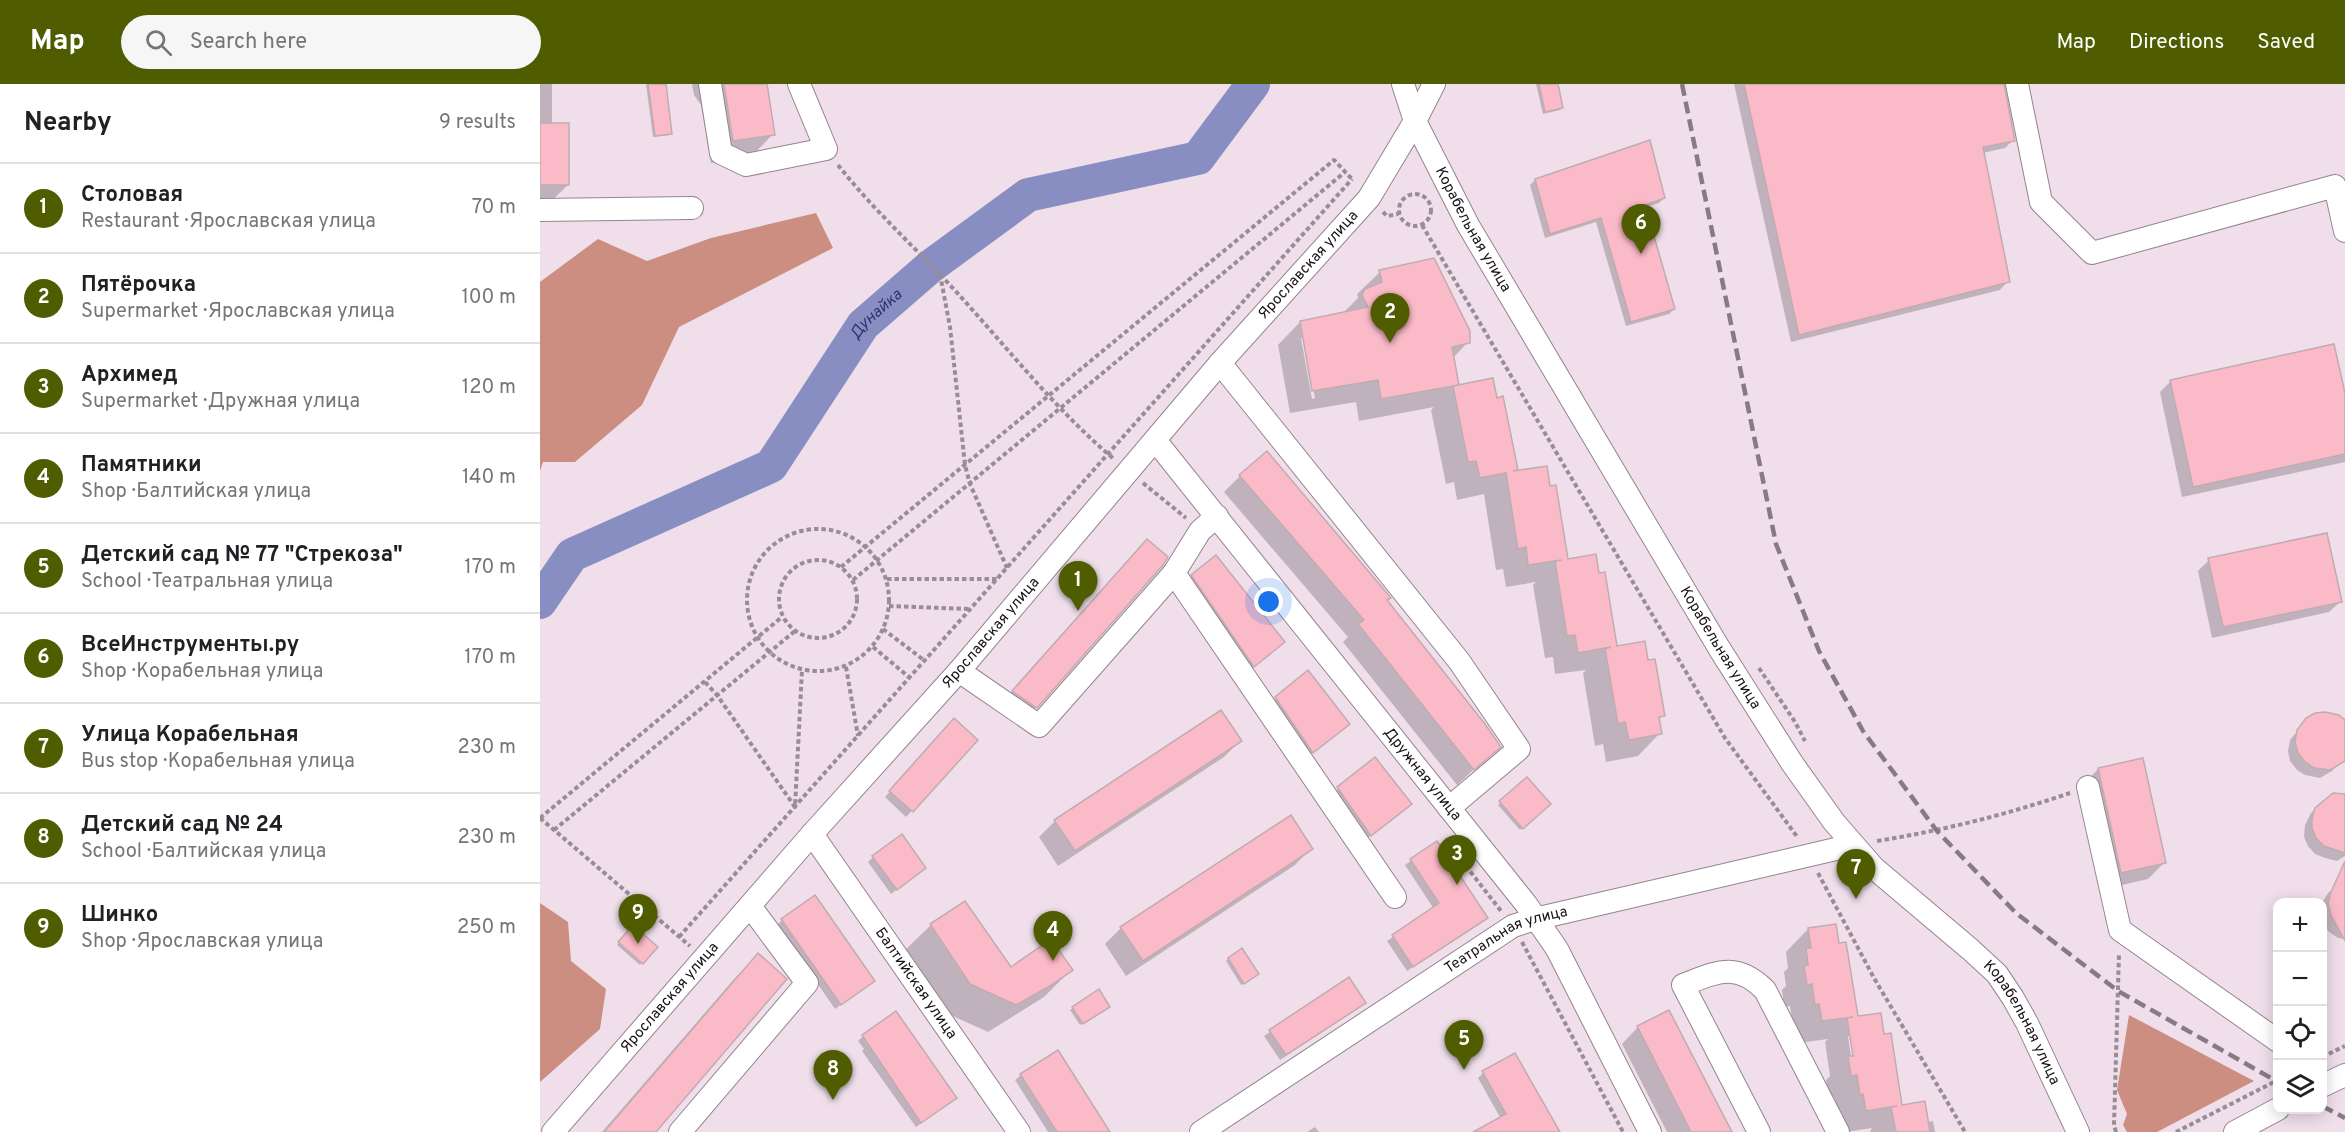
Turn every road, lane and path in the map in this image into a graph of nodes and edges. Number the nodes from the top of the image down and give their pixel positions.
1 (710, 84) edge
2 (799, 84) edge
3 (1403, 84) edge
4 (1434, 84) edge
5 (2017, 84) edge
6 (1415, 121) junction
7 (826, 149) junction
8 (1334, 160) dead end
9 (1346, 172) dead end
10 (1352, 179) dead end
11 (692, 208) dead end
12 (540, 210) edge
13 (1422, 225) junction
14 (2345, 231) edge
15 (939, 274) junction
16 (1220, 363) junction
17 (1050, 394) junction
18 (1062, 408) junction
19 (1155, 440) junction
20 (1108, 453) junction
21 (965, 465) junction
22 (1129, 471) junction
23 (970, 484) junction
24 (1208, 523) junction
25 (866, 546) junction
26 (878, 560) junction
27 (841, 567) junction
28 (1006, 568) junction
29 (1174, 573) junction
30 (887, 579) junction
31 (997, 579) junction
32 (853, 580) junction
33 (889, 606) junction
34 (970, 609) junction
35 (782, 617) junction
36 (883, 629) junction
37 (795, 632) junction
38 (758, 638) junction
39 (873, 647) junction
40 (768, 653) junction
41 (925, 661) junction
42 (846, 667) junction
43 (1759, 668) dead end
44 (802, 670) junction
45 (959, 671) junction
46 (910, 678) junction
47 (705, 682) junction
48 (717, 695) junction
49 (858, 736) junction
50 (1810, 751) dead end
51 (2088, 787) joint
52 (795, 807) junction
53 (1449, 808) junction
54 (540, 818) edge
55 (554, 830) junction
56 (1871, 832) dead end
57 (812, 834) junction
58 (1878, 841) junction
59 (1448, 843) dead end
60 (1853, 845) junction
61 (1808, 855) junction
62 (1395, 897) dead end
63 (750, 906) junction
64 (1535, 919) junction
65 (1513, 926) junction
66 (2120, 930) junction
67 (679, 937) junction
68 (704, 958) junction
69 (2273, 1038) edge
70 (2345, 1046) edge
71 (2327, 1054) edge
72 (2273, 1082) edge
73 (2273, 1111) edge
74 (553, 1132) edge
75 (680, 1132) edge
76 (1019, 1132) edge
77 (1201, 1132) edge
78 (1623, 1132) edge
79 (1650, 1132) edge
80 (1759, 1132) edge
81 (1838, 1132) edge
82 (1965, 1132) edge
83 (2078, 1132) edge
84 (2116, 1132) edge
85 (2176, 1132) edge
86 (2235, 1132) edge

1 - 7 street
2 - 7 street
3 - 6 street, Корабельная улица
4 - 6 street, Ярославская улица
5 - 14 street
6 - 16 street, Ярославская улица
6 - 60 street, Корабельная улица
7 - 15 path
8 - 17 path
9 - 18 path
10 - 20 path
11 - 12 street
13 - 13 path
13 - 61 path
15 - 17 path
15 - 21 path
16 - 19 street, Ярославская улица
16 - 53 street
17 - 18 path
17 - 21 path
18 - 20 path
18 - 23 path
19 - 22 street, Ярославская улица
19 - 24 street, Дружная улица
20 - 22 path
20 - 28 path
21 - 23 path
21 - 25 path
22 - 24 path
22 - 45 street, Ярославская улица
23 - 26 path
23 - 28 path
24 - 29 street
24 - 53 street, Дружная улица
25 - 26 path
25 - 27 path
25 - 38 path
26 - 30 path
26 - 32 path
27 - 32 path
27 - 35 path
28 - 31 path
29 - 45 street
29 - 62 street
30 - 31 path
30 - 33 path
31 - 34 path
32 - 37 path
33 - 34 path
33 - 36 path
34 - 41 path
35 - 37 path
35 - 38 path
36 - 39 path
36 - 41 path
37 - 40 path
38 - 40 path
38 - 47 path
39 - 42 path
39 - 46 path
40 - 44 path
40 - 48 path
41 - 46 path
42 - 44 path
42 - 49 path
43 - 50 path
44 - 52 path
45 - 57 street, Ярославская улица
46 - 49 path
47 - 48 path
47 - 54 path
48 - 52 path
48 - 55 path
49 - 52 path
51 - 58 path
51 - 66 street
52 - 67 path
53 - 64 street, Дружная улица
54 - 55 path
55 - 67 path
56 - 58 path
57 - 63 street, Ярославская улица
57 - 76 street, Балтийская улица
58 - 60 path
59 - 65 path
60 - 61 street, Театральная улица
60 - 83 street, Корабельная улица
61 - 64 street, Театральная улица
61 - 82 path
63 - 68 street, Ярославская улица
63 - 75 street
64 - 65 street, Театральная улица
64 - 79 street, Дружная улица
65 - 77 street, Театральная улица
65 - 78 path
66 - 69 street
66 - 84 path
67 - 68 path
68 - 74 street, Ярославская улица
70 - 71 path
72 - 85 path
73 - 86 street
80 - 81 street

